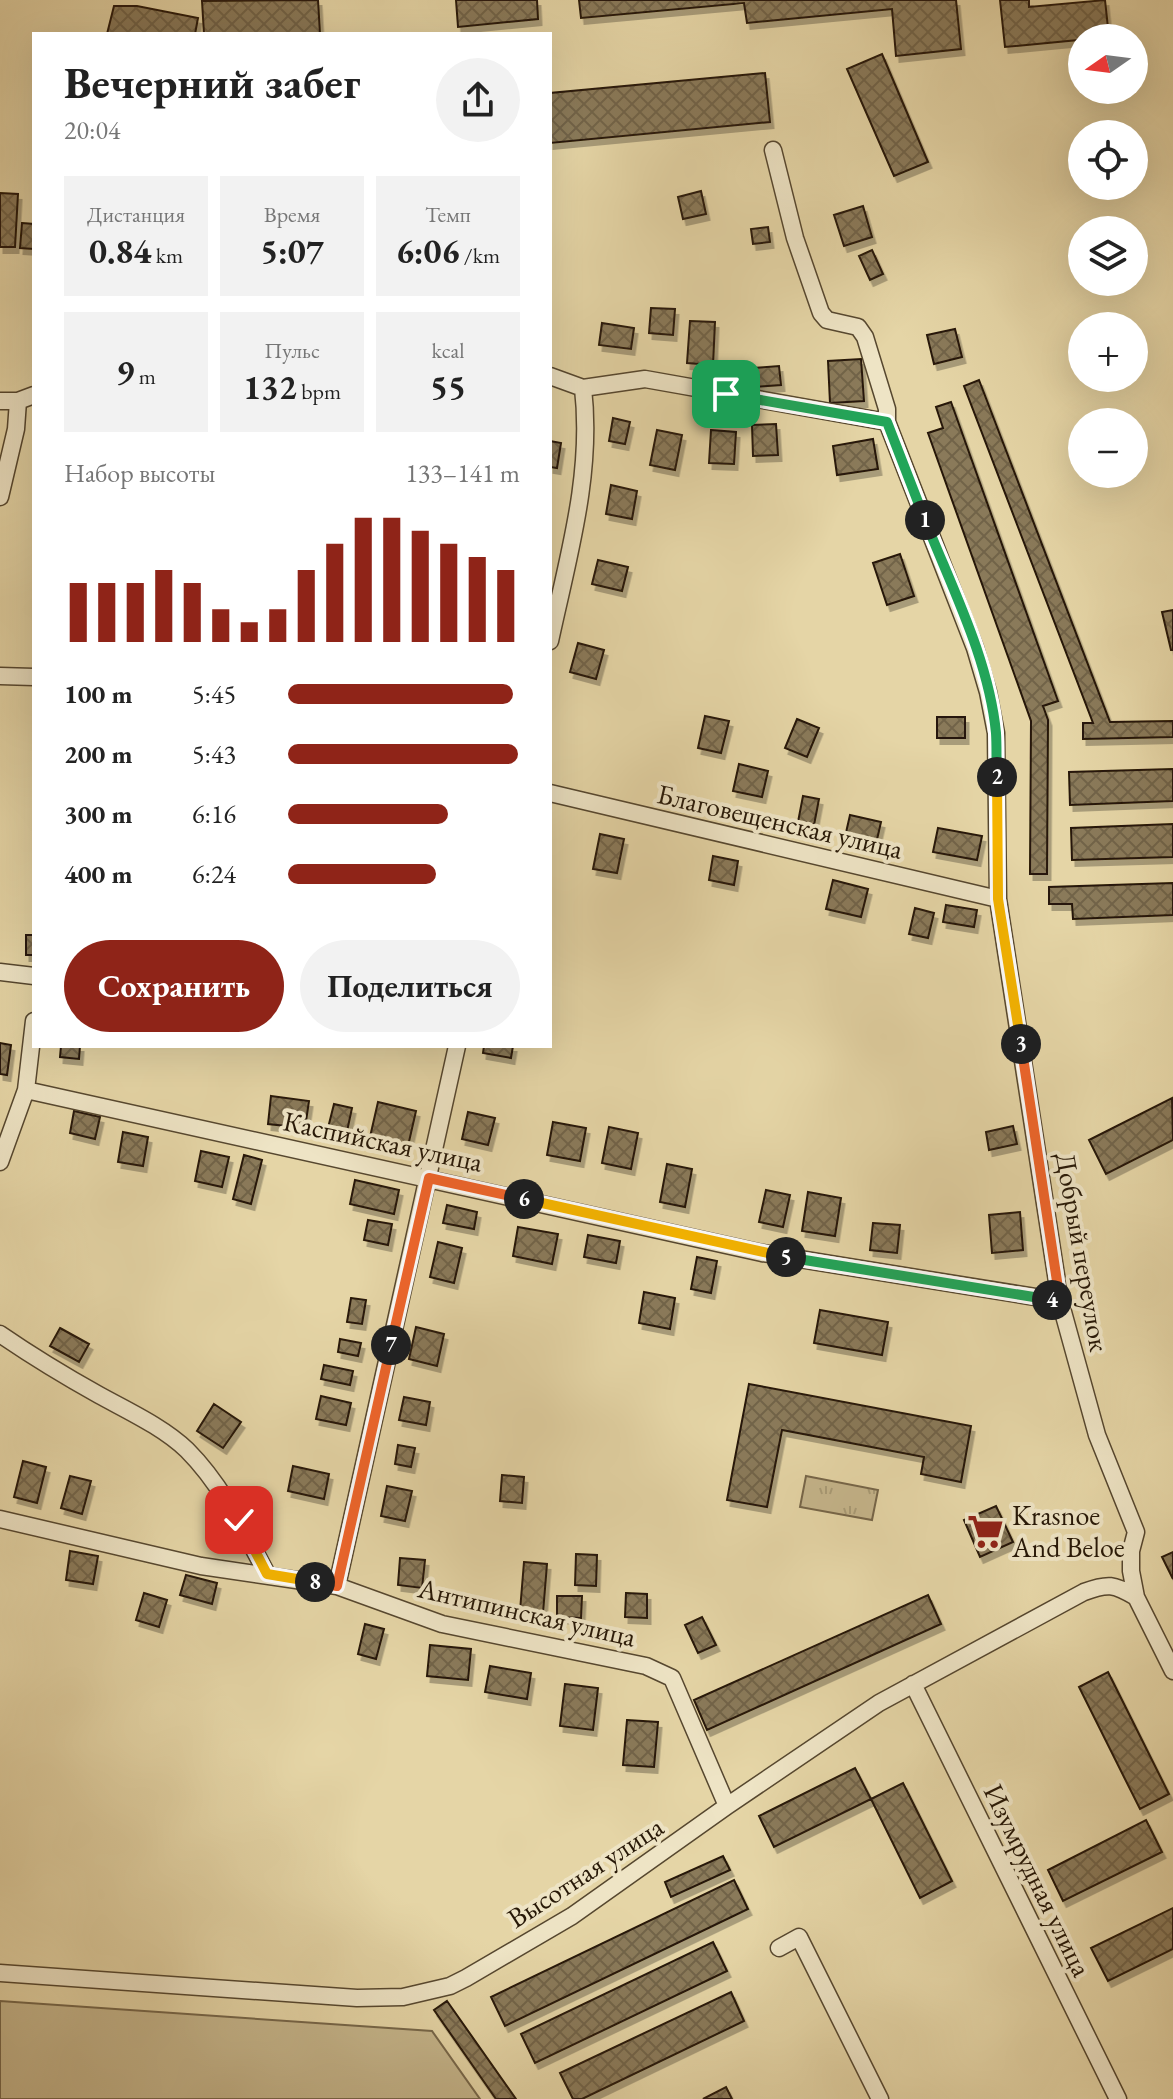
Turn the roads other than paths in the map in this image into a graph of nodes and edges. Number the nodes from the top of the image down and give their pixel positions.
1 (773, 150) dead end
2 (552, 377) edge
3 (583, 388) junction
4 (26, 398) edge
5 (0, 401) edge
6 (887, 422) junction
7 (0, 497) edge
8 (552, 632) edge
9 (0, 676) edge
10 (32, 677) edge
11 (552, 793) edge
12 (998, 899) junction
13 (0, 972) edge
14 (32, 976) edge
15 (32, 1038) edge
16 (457, 1048) edge
17 (26, 1090) junction
18 (0, 1162) edge
19 (429, 1178) junction
20 (1060, 1301) junction
21 (0, 1334) edge
22 (0, 1519) edge
23 (267, 1574) junction
24 (337, 1586) junction
25 (1136, 1597) junction
26 (1173, 1671) edge
27 (913, 1684) junction
28 (727, 1806) junction
29 (779, 1948) dead end
30 (0, 1973) edge
31 (880, 2099) edge
32 (1118, 2099) edge

1 - 6 street, Добрый переулок
2 - 3 street
3 - 6 street
3 - 8 street
4 - 5 street
4 - 7 street
6 - 12 street, Добрый переулок
9 - 10 street
11 - 12 street, Благовещенская улица
12 - 20 street, Добрый переулок
13 - 14 street
15 - 17 street
16 - 19 street
17 - 18 street
17 - 19 street, Каспийская улица
19 - 20 street, Каспийская улица
19 - 24 street
20 - 25 street, Добрый переулок
21 - 23 street
22 - 23 street, Антипинская улица
23 - 24 street, Антипинская улица
24 - 28 street, Антипинская улица
25 - 26 street, Добрый переулок
25 - 27 street, Высотная улица
27 - 28 street, Высотная улица
27 - 32 street, Изумрудная улица
28 - 30 street, Высотная улица
29 - 31 street

